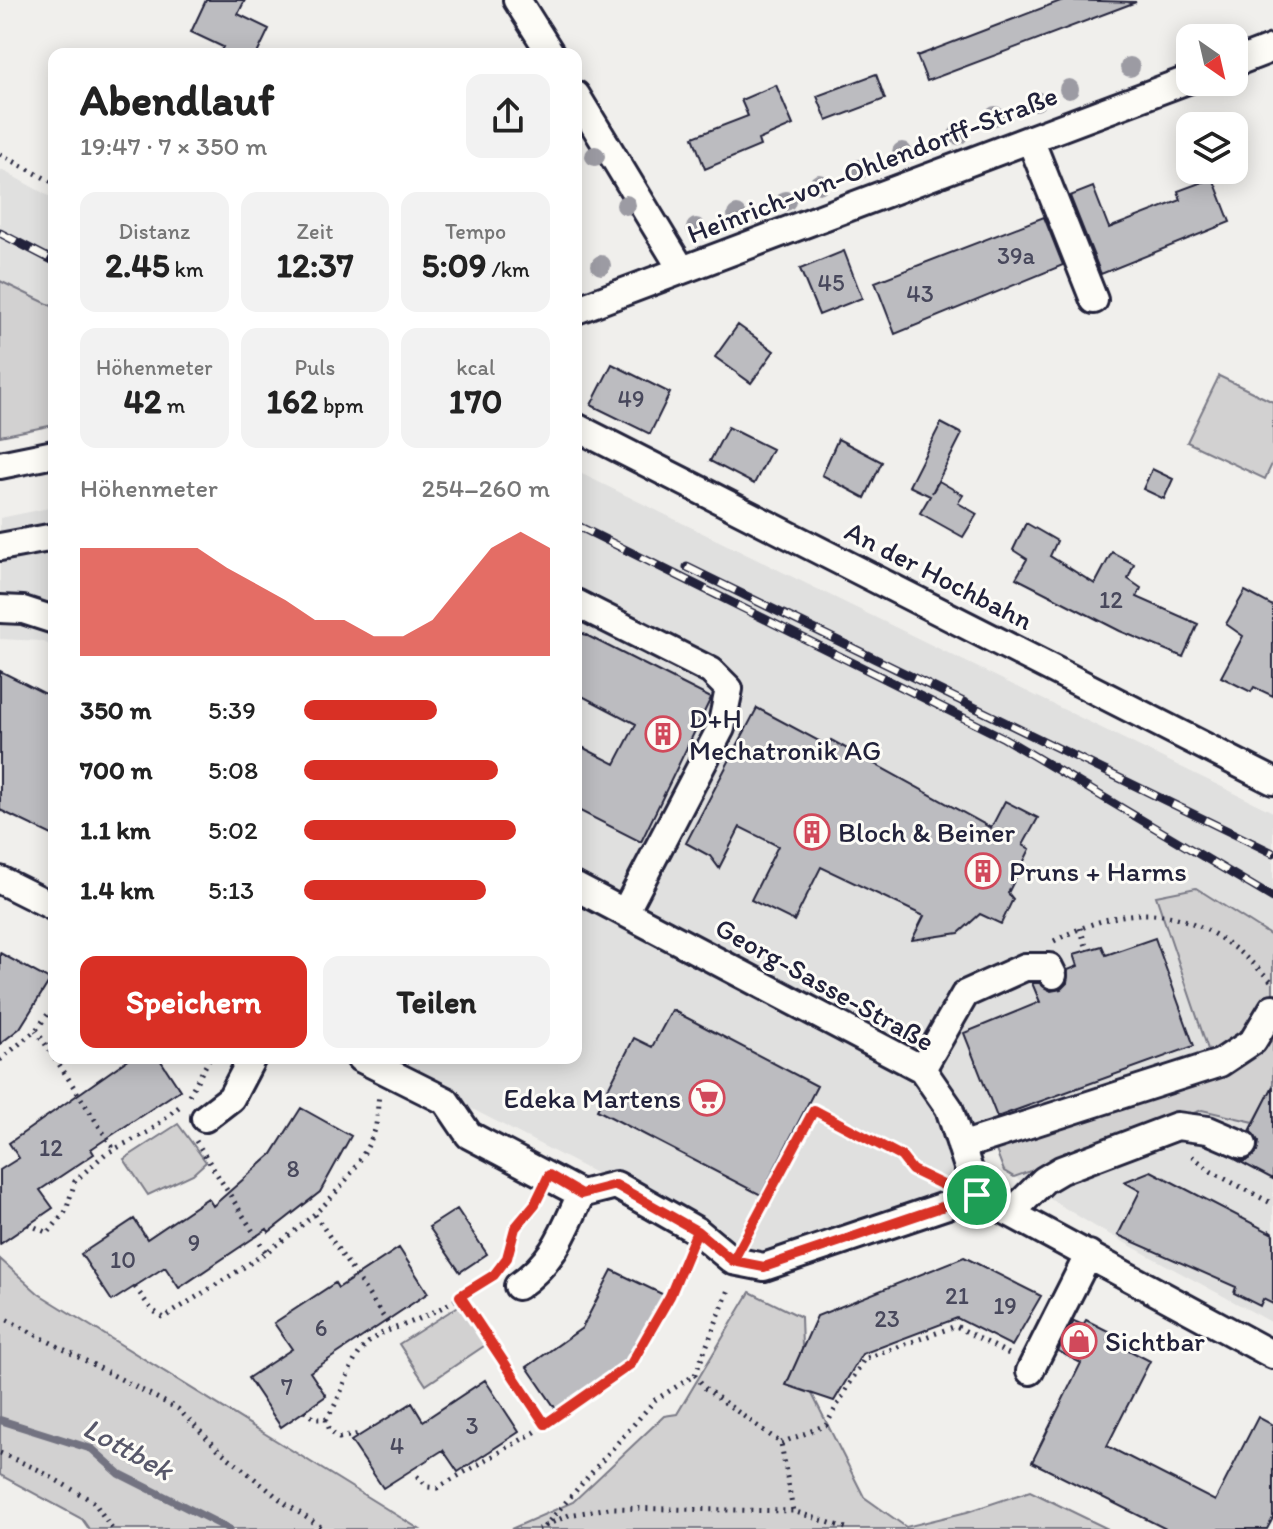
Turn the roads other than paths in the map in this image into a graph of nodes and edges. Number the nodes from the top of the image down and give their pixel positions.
1 (517, 0) edge
2 (547, 48) edge
3 (1273, 48) edge
4 (1248, 58) edge
5 (1176, 84) edge
6 (582, 105) edge
7 (1030, 139) junction
8 (682, 270) junction
9 (1094, 300) dead end
10 (582, 308) edge
11 (582, 430) edge
12 (48, 455) edge
13 (0, 465) edge
14 (48, 538) edge
15 (0, 547) edge
16 (582, 606) edge
17 (0, 609) edge
18 (48, 618) edge
19 (1273, 781) edge
20 (0, 880) edge
21 (582, 890) edge
22 (48, 904) edge
23 (625, 912) junction
24 (1053, 975) dead end
25 (1273, 1008) edge
26 (249, 1064) edge
27 (371, 1064) edge
28 (922, 1069) junction
29 (192, 1125) road end
30 (1243, 1145) dead end
31 (961, 1146) junction
32 (581, 1194) junction
33 (977, 1195) junction
34 (1011, 1213) junction
35 (1089, 1254) junction
36 (518, 1286) dead end
37 (1273, 1355) edge
38 (1030, 1371) dead end

1 - 2 street
3 - 4 street
5 - 7 street, Heinrich-von-Ohlendorff-Straße
6 - 8 street
7 - 8 street, Heinrich-von-Ohlendorff-Straße
7 - 9 street
8 - 10 street, Heinrich-von-Ohlendorff-Straße
11 - 19 street, An der Hochbahn
12 - 13 street
14 - 15 street
16 - 23 street
17 - 18 street
20 - 22 street
21 - 23 street, Georg-Sasse-Straße
23 - 28 street, Georg-Sasse-Straße
24 - 28 street
25 - 31 street
26 - 29 street
27 - 32 street
28 - 31 street, Georg-Sasse-Straße
30 - 34 street
31 - 33 street, Georg-Sasse-Straße
32 - 33 street
32 - 36 street
33 - 34 street
34 - 35 street
35 - 37 street
35 - 38 street

